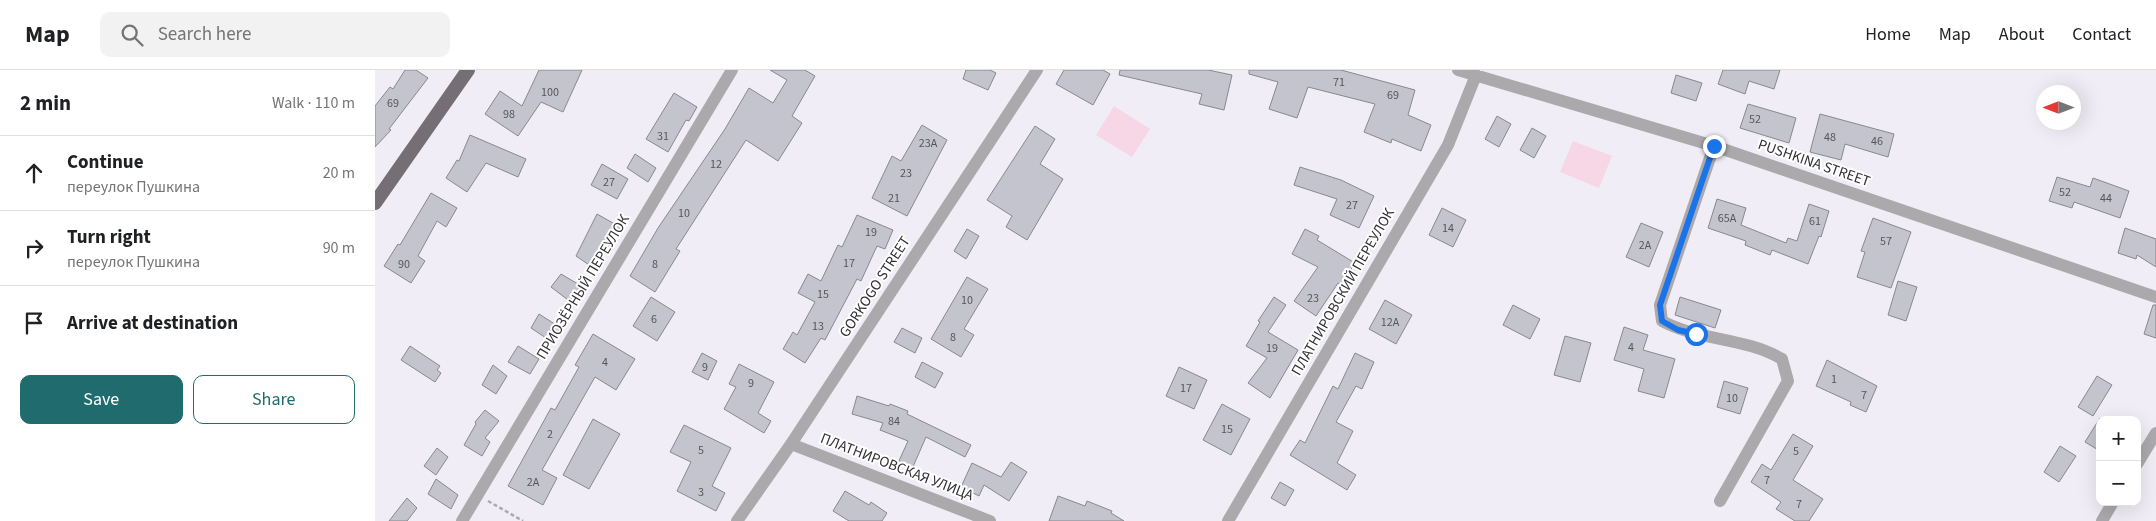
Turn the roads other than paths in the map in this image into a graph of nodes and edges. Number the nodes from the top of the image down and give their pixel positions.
1 (468, 70) edge
2 (732, 70) edge
3 (1037, 70) edge
4 (1458, 70) edge
5 (1476, 75) junction
6 (1714, 146) junction
7 (375, 203) edge
8 (2156, 297) edge
9 (2156, 434) edge
10 (791, 444) junction
11 (2139, 461) edge
12 (1720, 501) dead end
13 (2111, 506) edge
14 (462, 521) edge
15 (737, 521) edge
16 (990, 521) edge
17 (1228, 521) edge
18 (2102, 521) edge

1 - 7 main road
2 - 14 street, ПРИОЗЁРНЫЙ ПЕРЕУЛОК
3 - 10 street, GORKOGO STREET
4 - 5 street, PUSHKINA STREET
5 - 6 street, PUSHKINA STREET
5 - 17 street, ПЛАТНИРОВСКИЙ ПЕРЕУЛОК
6 - 8 street, PUSHKINA STREET
6 - 12 street
9 - 11 street
10 - 15 street, GORKOGO STREET
10 - 16 street, ПЛАТНИРОВСКАЯ УЛИЦА
13 - 18 street

